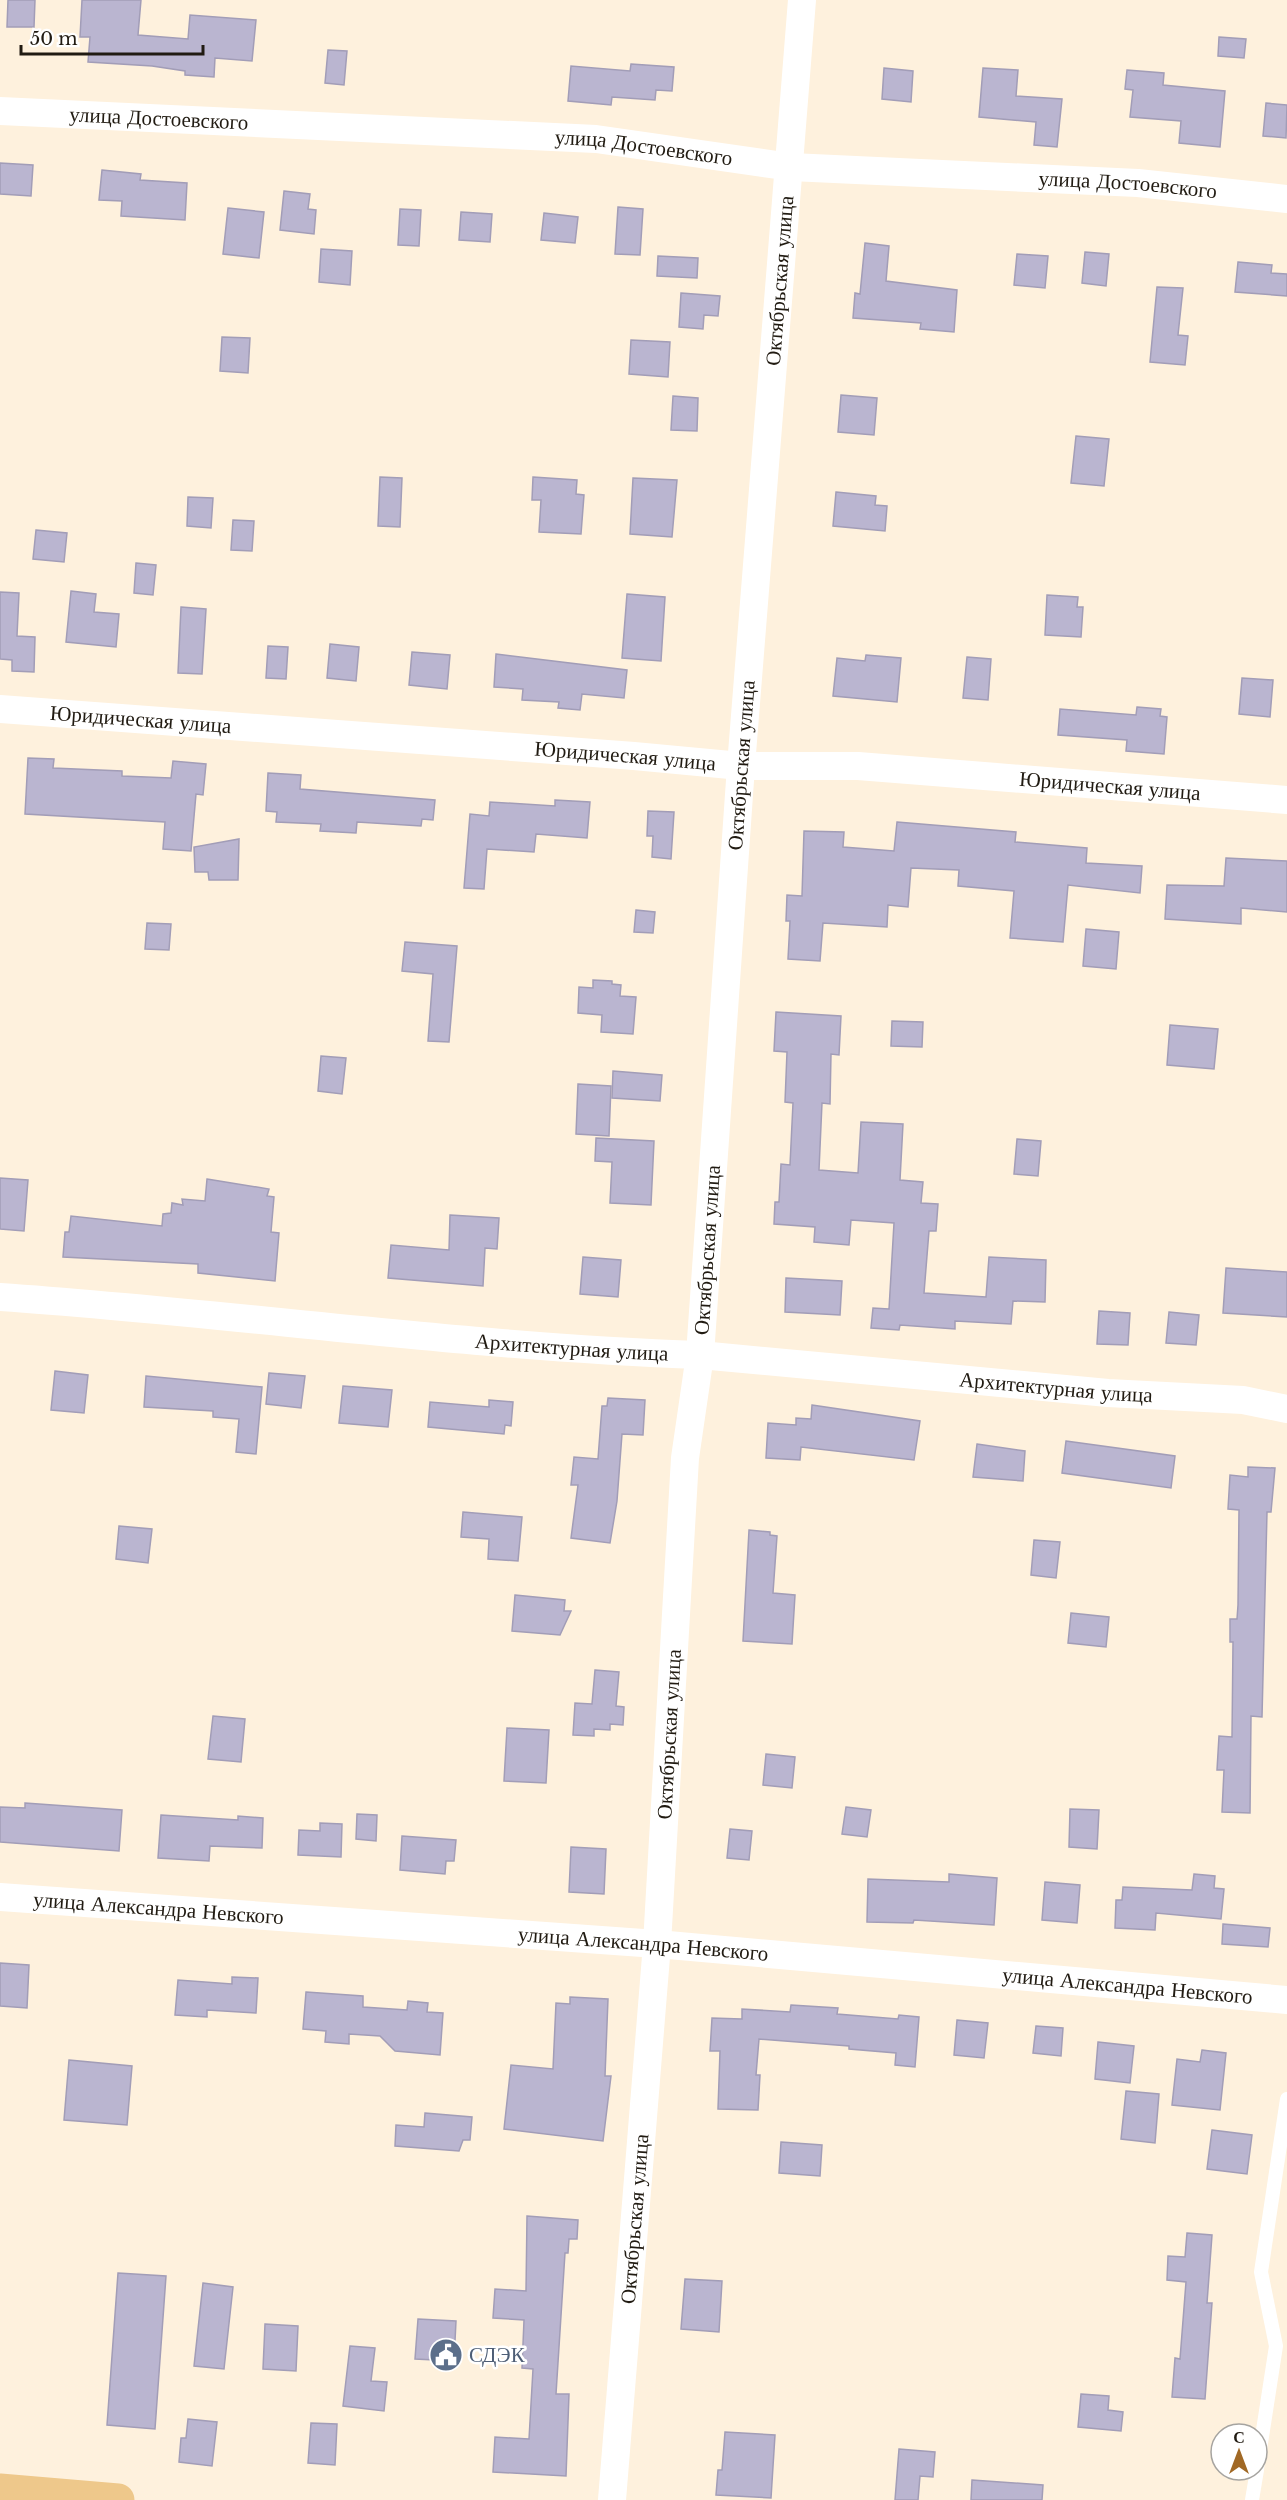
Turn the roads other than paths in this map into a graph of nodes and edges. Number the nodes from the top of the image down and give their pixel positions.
1 (802, 0) edge
2 (0, 111) edge
3 (790, 167) junction
4 (1287, 199) edge
5 (0, 709) edge
6 (741, 766) junction
7 (1287, 800) edge
8 (0, 1297) edge
9 (700, 1355) junction
10 (1287, 1409) edge
11 (0, 1897) edge
12 (657, 1944) junction
13 (1287, 2000) edge
14 (1287, 2099) edge
15 (1264, 2422) edge
16 (1255, 2482) edge
17 (0, 2490) edge
18 (118, 2500) edge
19 (612, 2500) edge
20 (1252, 2500) edge

1 - 3 street, Октябрьская улица
2 - 3 street, улица Достоевского
3 - 4 street, улица Достоевского
3 - 6 street, Октябрьская улица
5 - 6 street, Юридическая улица
6 - 7 street, Юридическая улица
6 - 9 street, Октябрьская улица
8 - 9 street, Архитектурная улица
9 - 10 street, Архитектурная улица
9 - 12 street, Октябрьская улица
11 - 12 street, улица Александра Невского
12 - 13 street, улица Александра Невского
12 - 19 street, Октябрьская улица
14 - 15 lane
16 - 20 lane
17 - 18 main road

